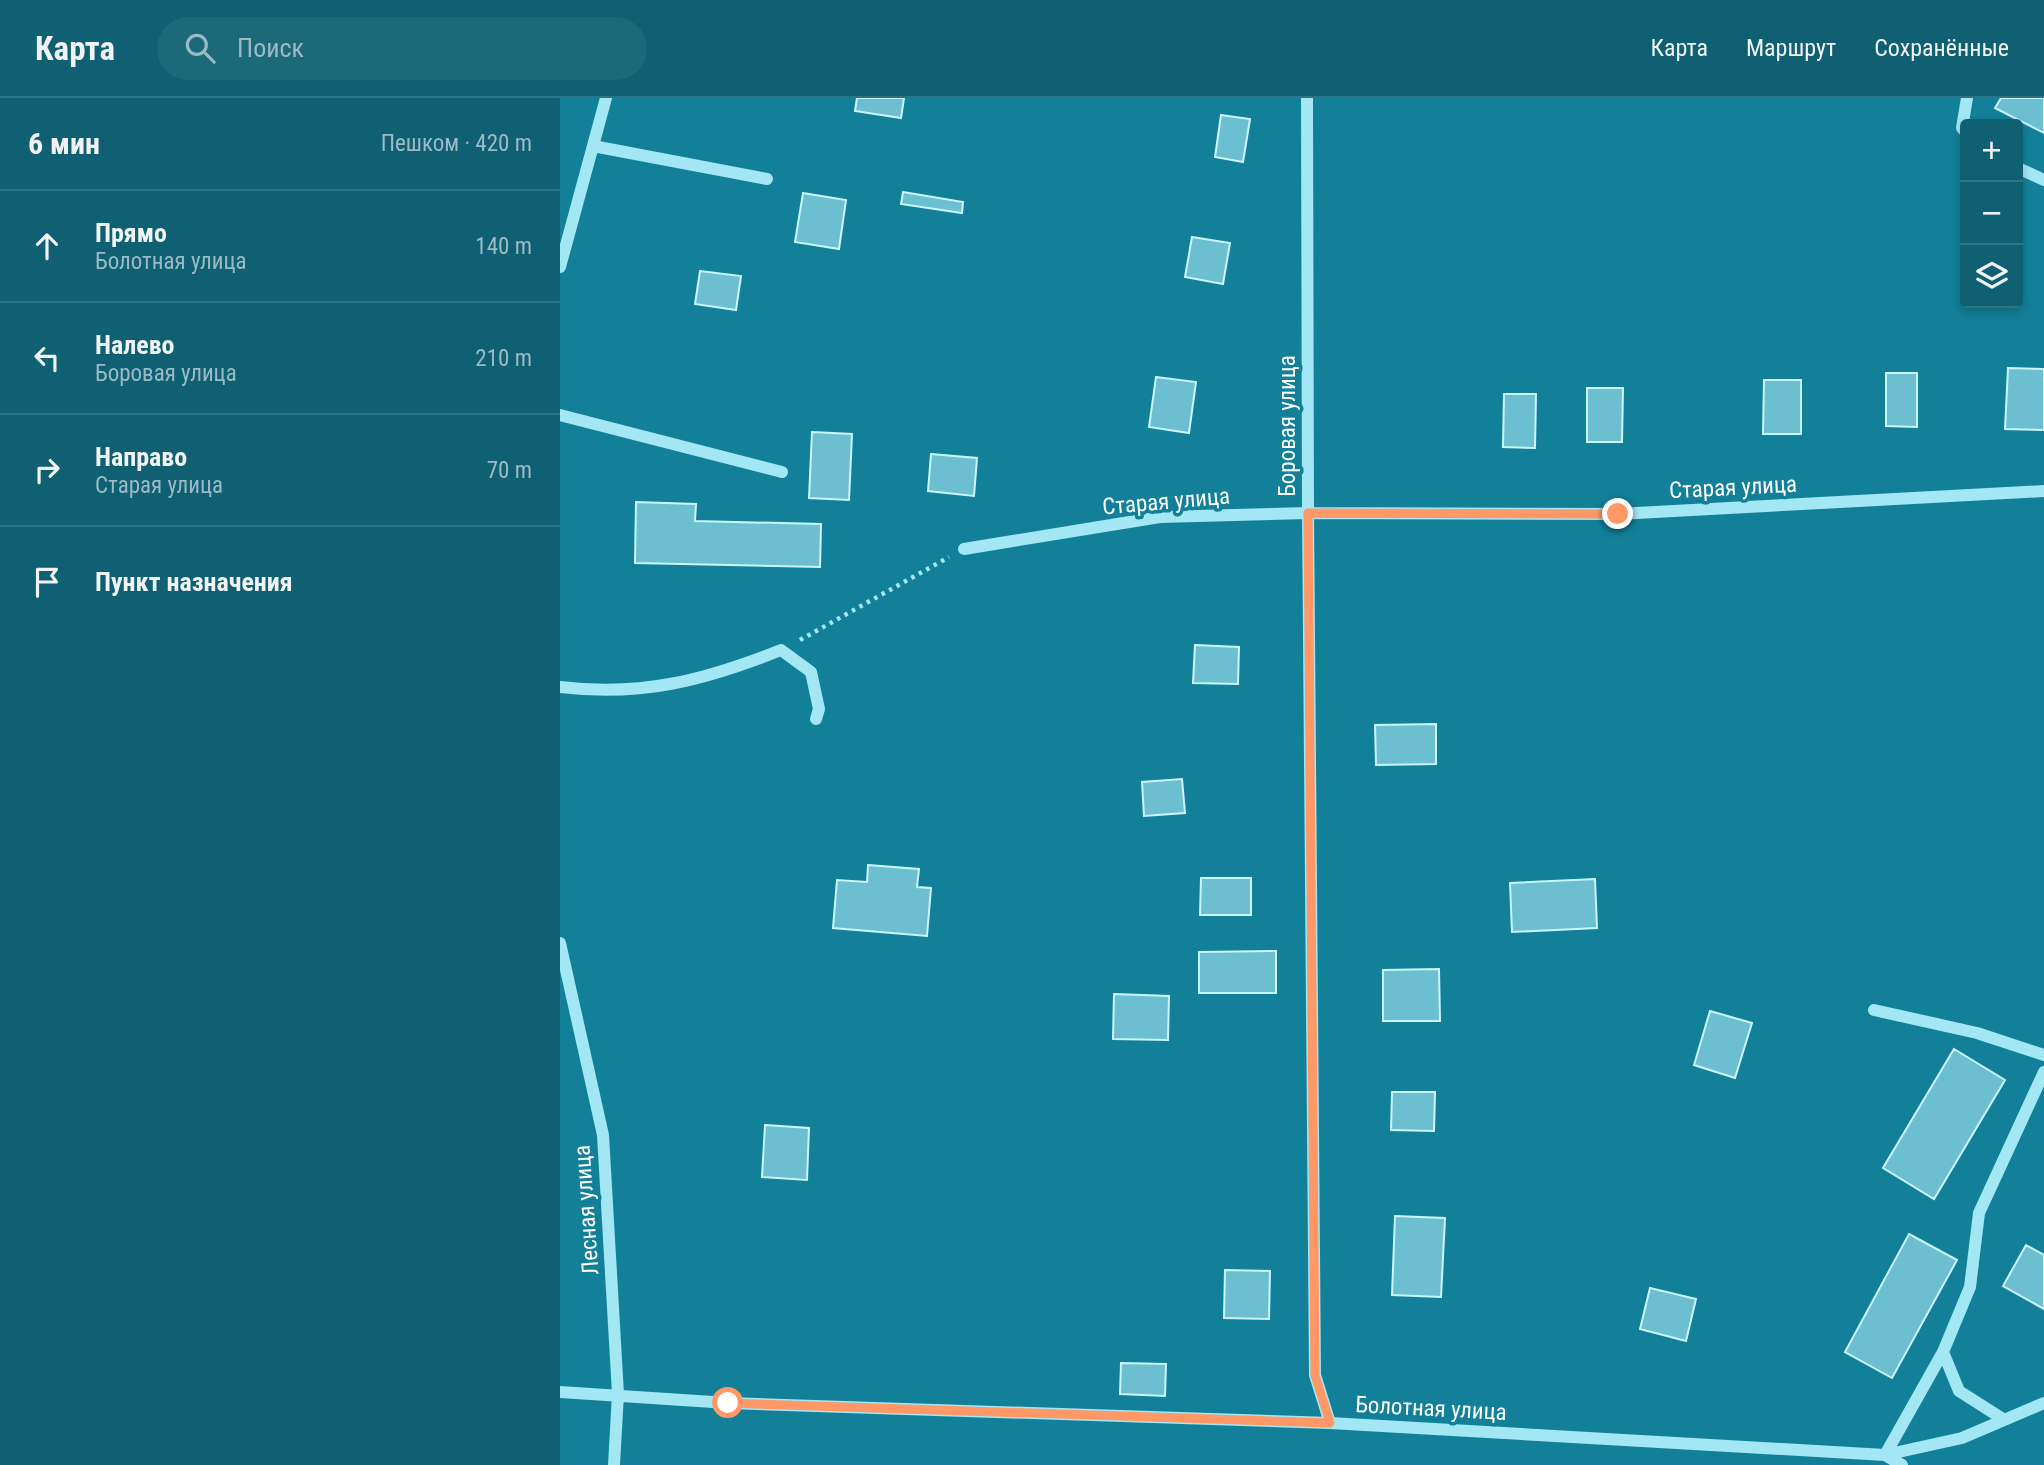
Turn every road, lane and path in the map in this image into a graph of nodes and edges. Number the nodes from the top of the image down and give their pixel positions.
1 (606, 98) edge
2 (1307, 98) edge
3 (1967, 98) edge
4 (1964, 119) edge
5 (593, 146) junction
6 (2023, 170) edge
7 (767, 179) dead end
8 (2044, 180) edge
9 (560, 267) edge
10 (560, 415) edge
11 (782, 472) dead end
12 (2044, 491) edge
13 (1308, 513) junction
14 (964, 549) joint
15 (781, 650) junction
16 (560, 687) edge
17 (816, 719) dead end
18 (560, 943) edge
19 (1874, 1010) dead end
20 (2044, 1055) edge
21 (2044, 1072) edge
22 (1943, 1352) junction
23 (560, 1392) edge
24 (618, 1394) junction
25 (2044, 1403) edge
26 (2003, 1419) junction
27 (1330, 1423) junction
28 (1885, 1455) junction
29 (614, 1465) edge
30 (1902, 1465) edge

1 - 5 street
2 - 13 street, Боровая улица
3 - 4 street
5 - 7 street
5 - 9 street
6 - 8 street
10 - 11 street
12 - 13 street, Старая улица
13 - 14 street, Старая улица
13 - 27 street, Боровая улица
14 - 15 path
15 - 16 street
15 - 17 street
18 - 24 street, Лесная улица
19 - 20 street
21 - 22 street
22 - 26 street
22 - 28 street
23 - 24 street, Болотная улица
24 - 27 street, Болотная улица
24 - 29 street, Лесная улица
25 - 26 street
26 - 28 street
27 - 28 street, Болотная улица
28 - 30 street, Болотная улица

